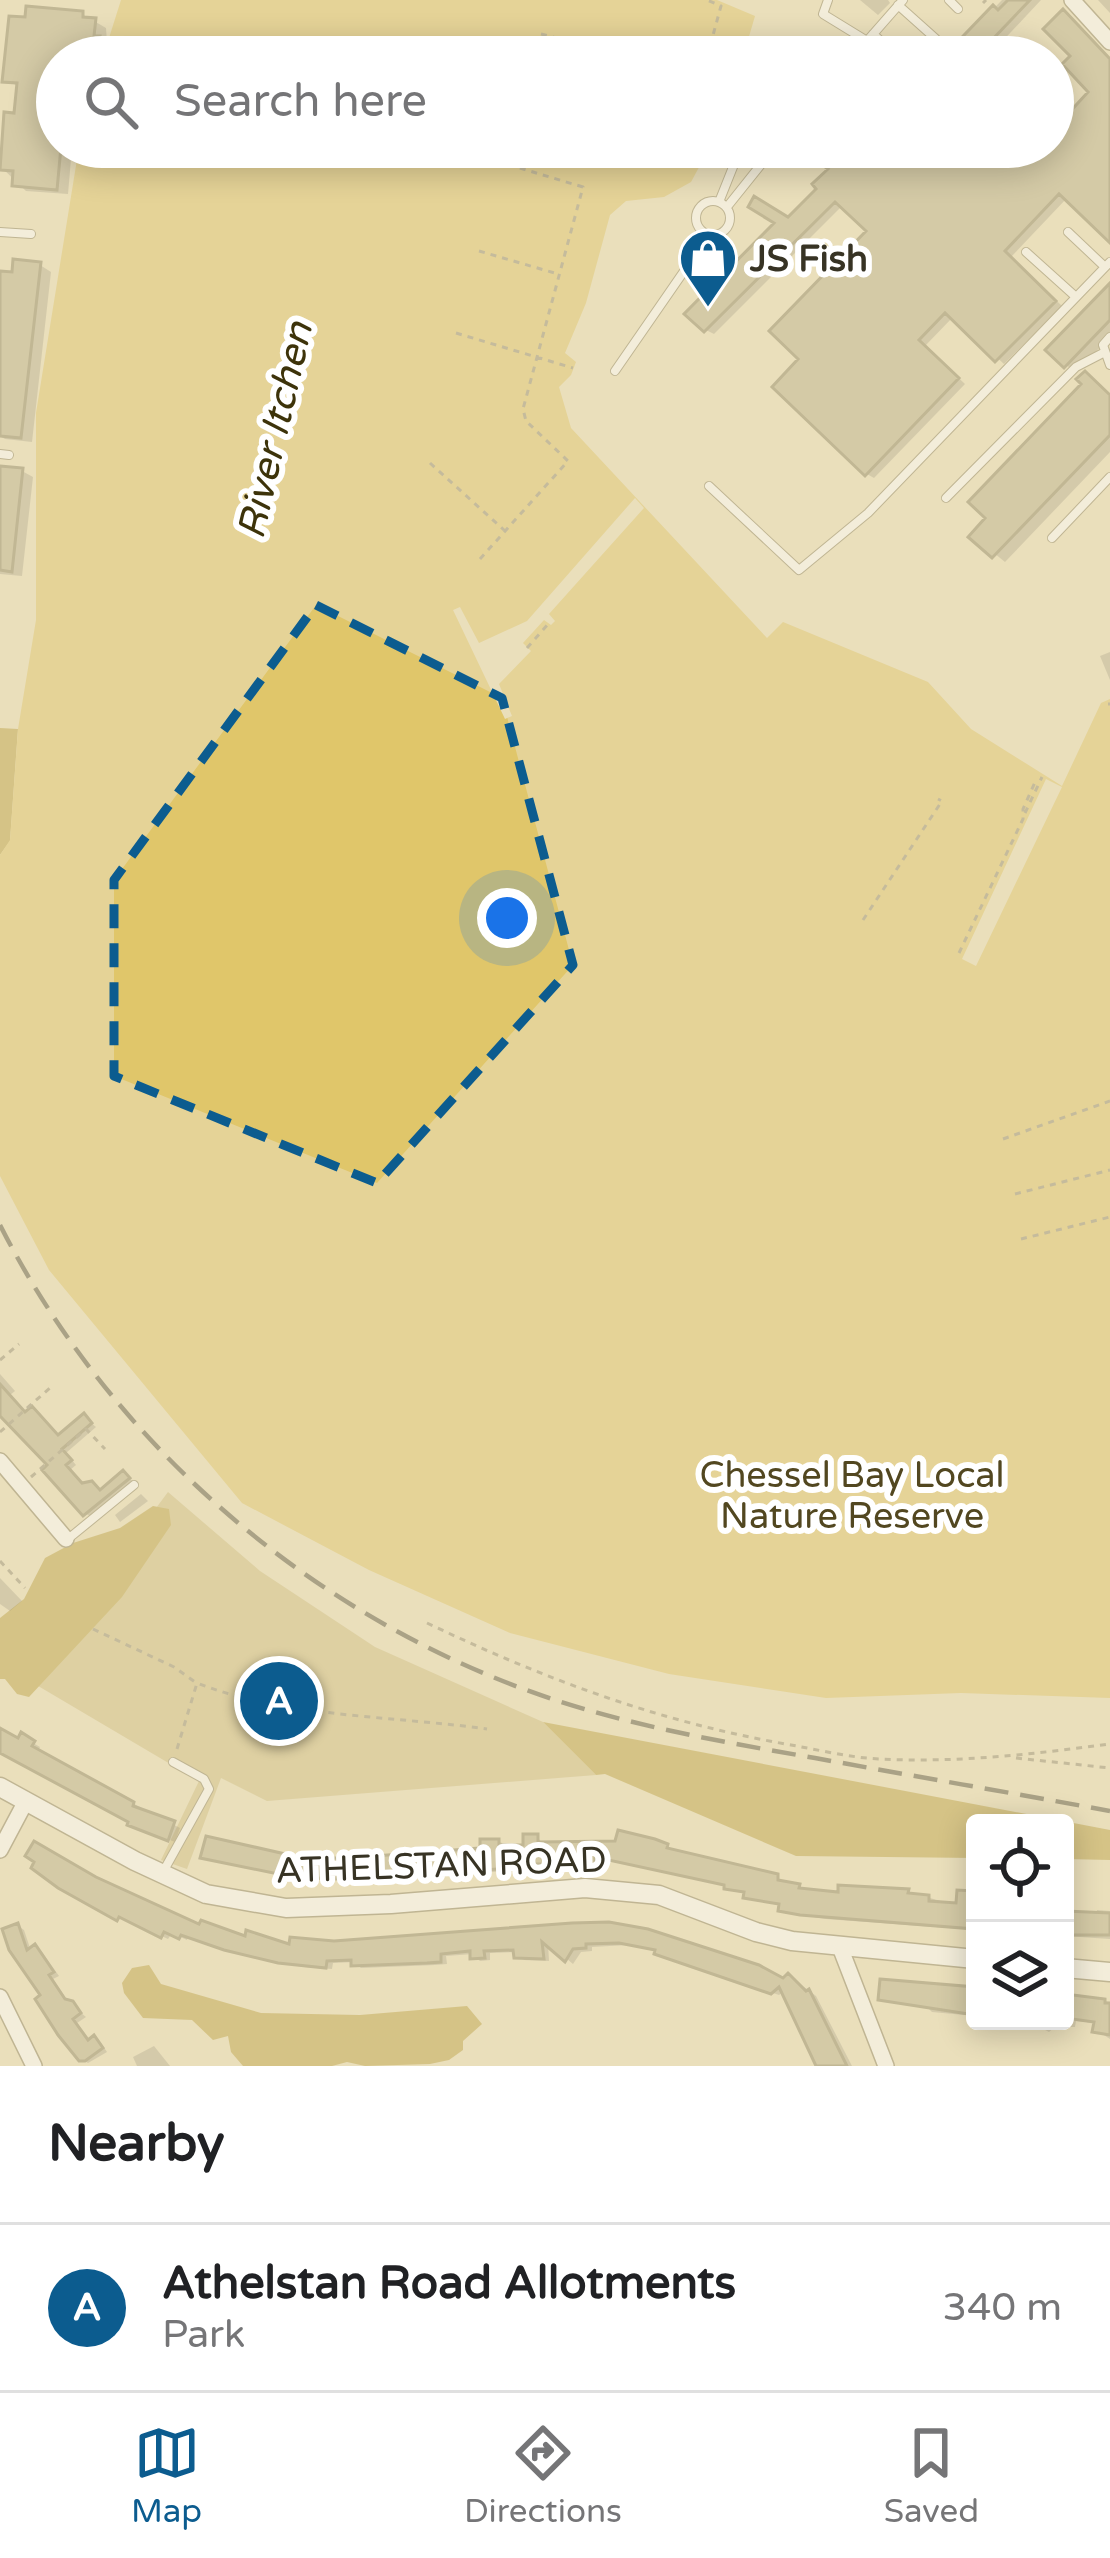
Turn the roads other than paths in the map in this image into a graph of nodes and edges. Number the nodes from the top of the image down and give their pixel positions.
1 (828, 0) edge
2 (949, 0) edge
3 (1072, 0) edge
4 (901, 3) edge
5 (958, 9) dead end
6 (866, 36) edge
7 (872, 36) edge
8 (933, 36) edge
9 (1110, 41) edge
10 (734, 168) edge
11 (756, 168) edge
12 (723, 204) junction
13 (0, 232) edge
14 (1068, 232) dead end
15 (31, 234) dead end
16 (709, 235) junction
17 (1026, 252) dead end
18 (1108, 264) edge
19 (1076, 297) junction
20 (1110, 338) edge
21 (1105, 352) junction
22 (1110, 364) edge
23 (615, 370) dead end
24 (1110, 477) edge
25 (709, 486) dead end
26 (946, 498) dead end
27 (1052, 538) dead end
28 (0, 1461) edge
29 (134, 1485) dead end
30 (66, 1539) joint
31 (173, 1762) road end
32 (0, 1786) edge
33 (26, 1801) junction
34 (0, 1850) edge
35 (162, 1874) junction
36 (840, 1946) junction
37 (966, 1959) edge
38 (1074, 1969) edge
39 (1110, 1972) edge
40 (0, 1997) edge
41 (34, 2066) edge
42 (886, 2066) edge

1 - 6 lane
2 - 5 lane
3 - 9 street
4 - 7 lane
4 - 8 lane
10 - 12 lane
11 - 12 lane
12 - 16 lane
12 - 16 lane
13 - 15 lane
14 - 18 lane
16 - 23 lane
17 - 19 lane
18 - 19 lane
19 - 25 lane
20 - 21 lane
21 - 22 lane
21 - 26 lane
24 - 27 lane
28 - 30 street
29 - 30 lane
31 - 35 lane
32 - 33 street, ATHELSTAN ROAD
33 - 34 street
33 - 35 street, ATHELSTAN ROAD
35 - 36 street, ATHELSTAN ROAD
36 - 37 street, ATHELSTAN ROAD
36 - 42 street
38 - 39 street
40 - 41 street

